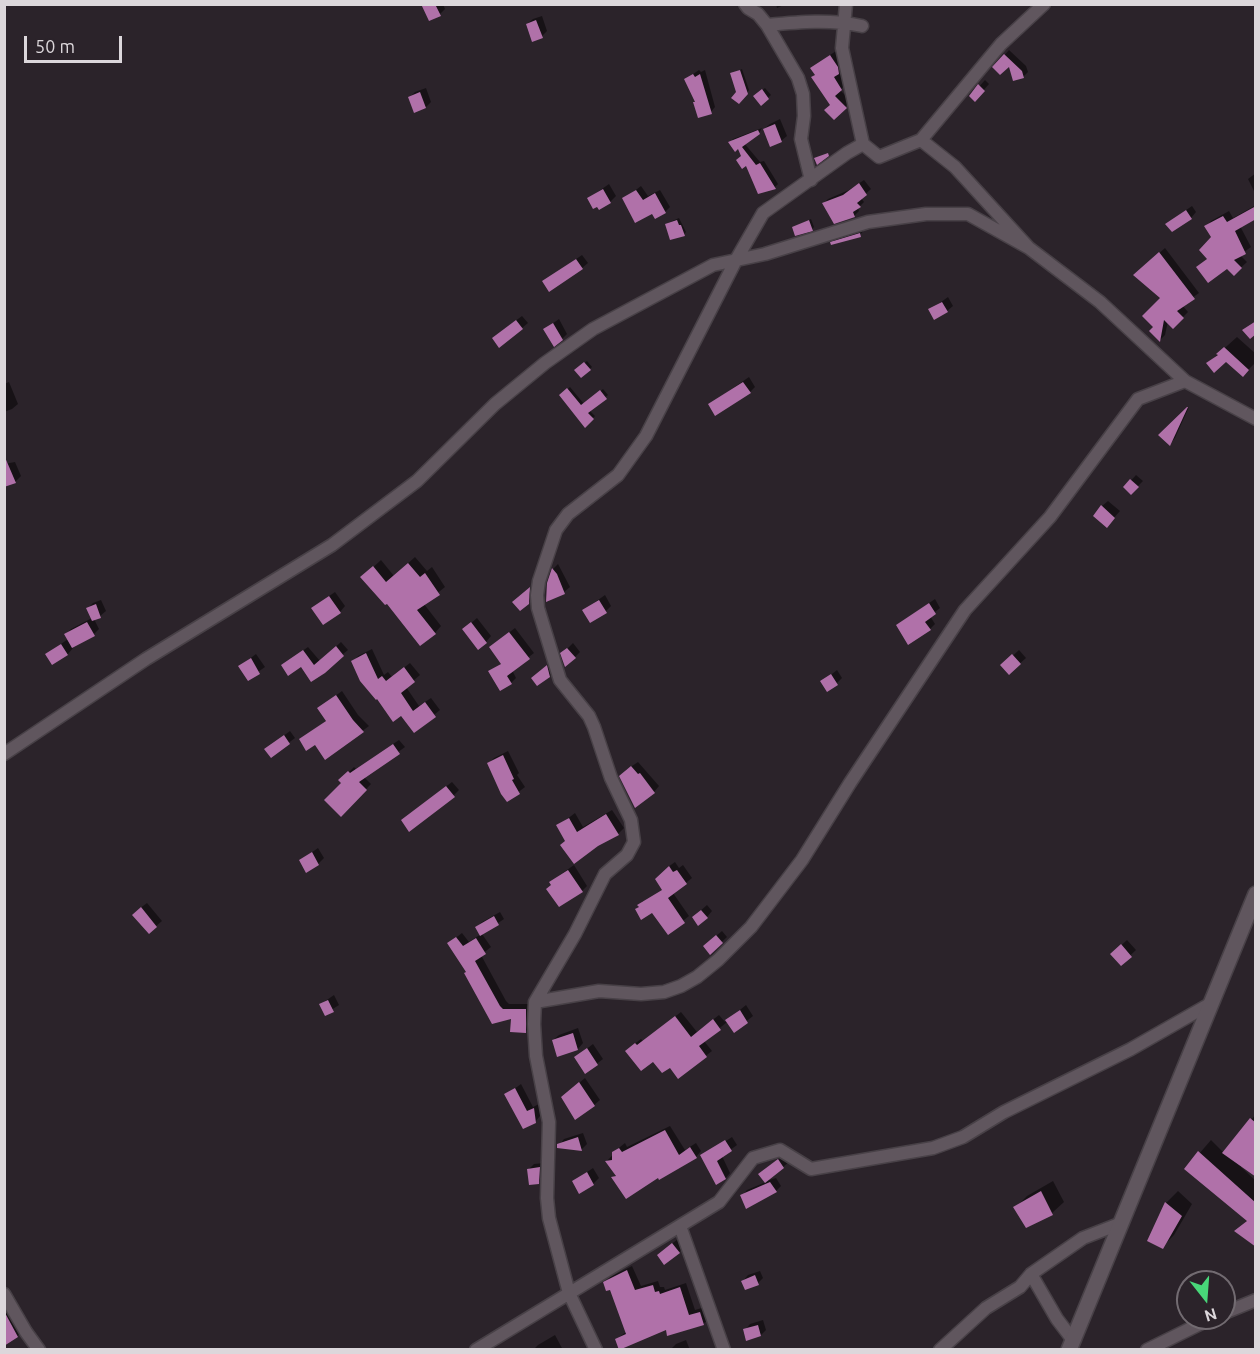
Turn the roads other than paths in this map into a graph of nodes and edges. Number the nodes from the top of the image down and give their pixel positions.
1 (745, 4) edge
2 (846, 4) edge
3 (1044, 4) edge
4 (844, 22) junction
5 (767, 26) junction
6 (862, 26) dead end
7 (921, 140) junction
8 (863, 144) junction
9 (811, 180) junction
10 (1029, 248) junction
11 (736, 260) junction
12 (1185, 381) junction
13 (1256, 419) edge
14 (4, 754) edge
15 (1256, 894) edge
16 (535, 1002) junction
17 (1210, 1004) junction
18 (1119, 1224) junction
19 (680, 1226) junction
20 (1032, 1274) junction
21 (569, 1293) junction
22 (4, 1294) edge
23 (1256, 1300) edge
24 (1236, 1308) edge
25 (1188, 1330) edge
26 (1071, 1345) edge
27 (942, 1349) edge
28 (39, 1350) edge
29 (476, 1350) edge
30 (596, 1350) edge
31 (724, 1350) edge
32 (1147, 1350) edge

1 - 5 street
2 - 4 street
3 - 7 street
4 - 5 street
4 - 6 street
4 - 8 street
5 - 9 street
7 - 8 street
7 - 10 street
8 - 9 street
9 - 11 street
10 - 11 street
10 - 12 street
11 - 14 street
11 - 16 street
12 - 13 street
12 - 16 street
15 - 17 street
16 - 21 street
17 - 18 street
17 - 19 street
18 - 20 street
18 - 26 street
19 - 21 street
19 - 31 street
20 - 26 street
20 - 27 street
21 - 29 street
21 - 30 street
22 - 28 street
23 - 24 street
25 - 32 street

